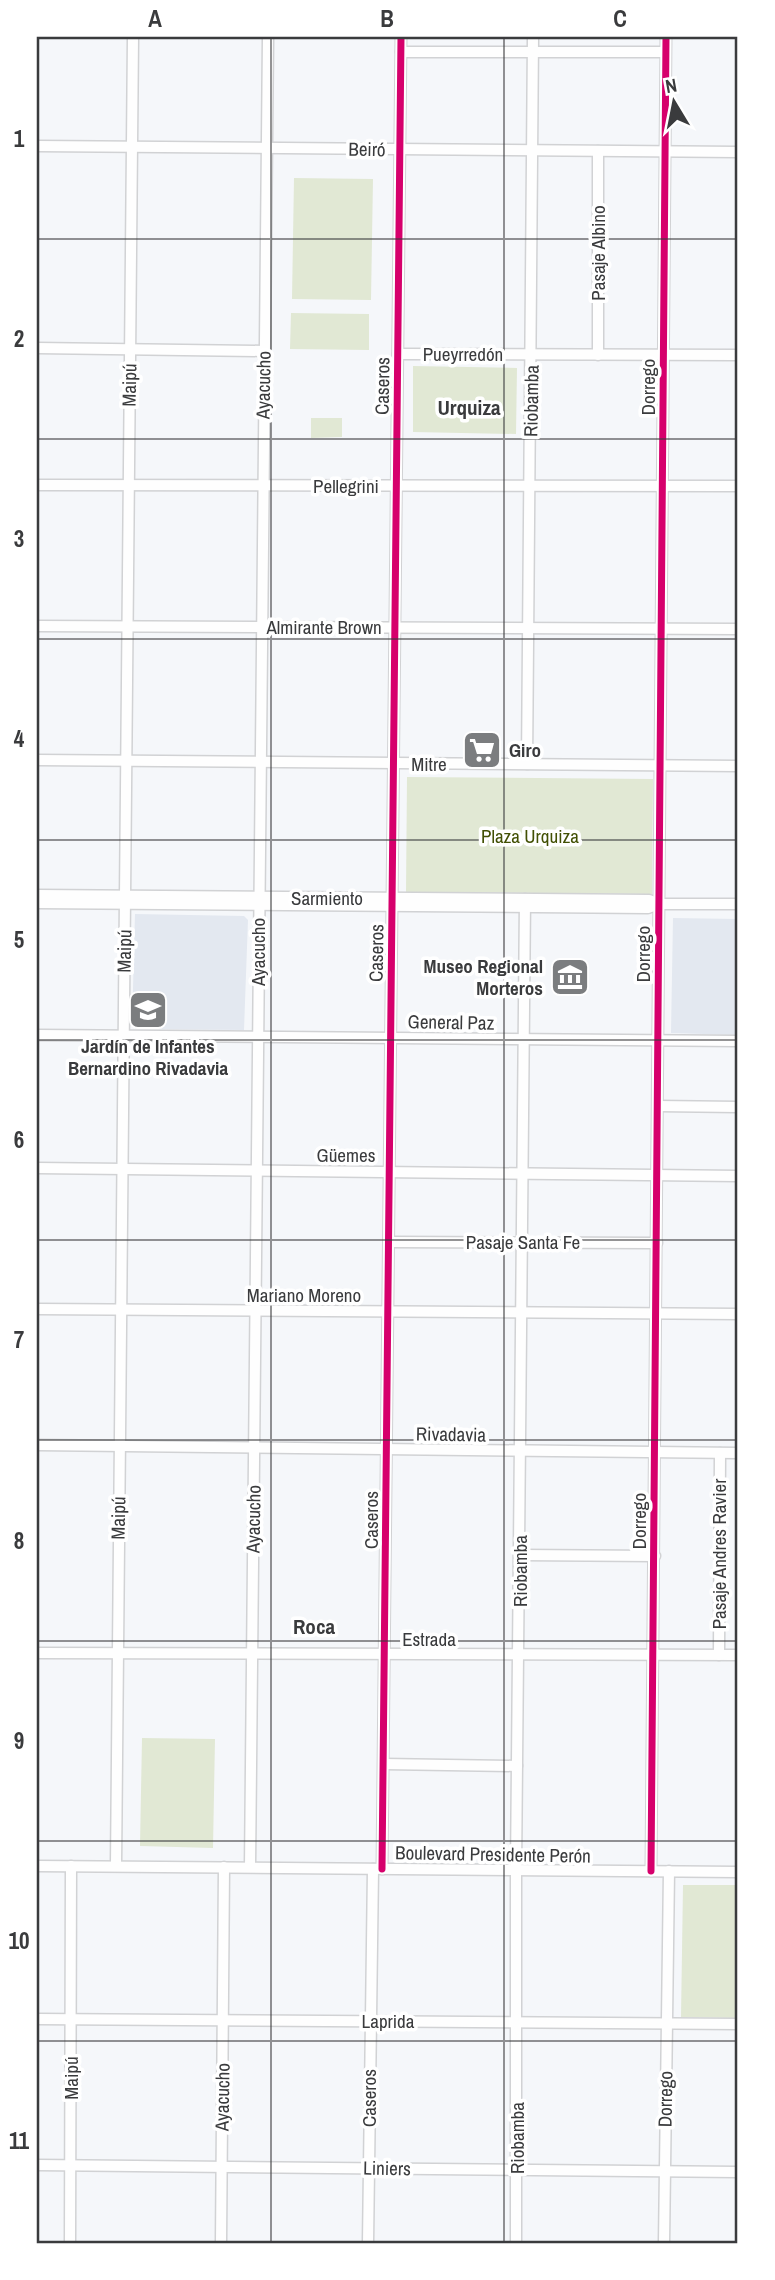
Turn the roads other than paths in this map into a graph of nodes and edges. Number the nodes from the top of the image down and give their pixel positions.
1 (133, 37) edge
2 (268, 37) edge
3 (401, 37) edge
4 (533, 37) edge
5 (666, 37) edge
6 (401, 52) junction
7 (533, 52) junction
8 (665, 52) junction
9 (37, 146) edge
10 (132, 147) junction
11 (266, 148) junction
12 (400, 150) junction
13 (598, 151) junction
14 (666, 151) junction
15 (533, 152) junction
16 (738, 152) edge
17 (37, 348) edge
18 (130, 349) junction
19 (264, 351) junction
20 (398, 354) junction
21 (531, 355) junction
22 (598, 355) junction
23 (664, 355) junction
24 (738, 355) edge
25 (37, 485) edge
26 (128, 486) junction
27 (262, 486) junction
28 (396, 486) junction
29 (530, 486) junction
30 (663, 486) junction
31 (738, 486) edge
32 (37, 626) edge
33 (129, 626) junction
34 (261, 627) junction
35 (394, 628) junction
36 (529, 628) junction
37 (662, 628) junction
38 (738, 629) edge
39 (127, 759) junction
40 (37, 760) edge
41 (260, 762) junction
42 (393, 764) junction
43 (527, 764) junction
44 (662, 765) junction
45 (738, 766) edge
46 (37, 895) edge
47 (125, 900) junction
48 (258, 901) junction
49 (392, 902) junction
50 (37, 903) edge
51 (525, 903) junction
52 (659, 904) junction
53 (738, 904) edge
54 (37, 1035) edge
55 (124, 1036) junction
56 (257, 1037) junction
57 (391, 1037) junction
58 (524, 1039) junction
59 (659, 1041) junction
60 (738, 1041) edge
61 (658, 1106) junction
62 (738, 1107) edge
63 (37, 1168) edge
64 (122, 1168) junction
65 (256, 1171) junction
66 (390, 1171) junction
67 (524, 1171) junction
68 (658, 1174) junction
69 (738, 1176) edge
70 (389, 1242) junction
71 (523, 1242) junction
72 (657, 1243) junction
73 (37, 1309) edge
74 (120, 1310) junction
75 (255, 1311) junction
76 (388, 1312) junction
77 (522, 1313) junction
78 (657, 1314) junction
79 (738, 1314) edge
80 (37, 1446) edge
81 (119, 1446) junction
82 (254, 1448) junction
83 (387, 1449) junction
84 (521, 1451) junction
85 (656, 1452) junction
86 (720, 1453) junction
87 (738, 1453) edge
88 (520, 1555) junction
89 (655, 1556) junction
90 (37, 1653) edge
91 (117, 1653) junction
92 (252, 1653) junction
93 (520, 1654) junction
94 (386, 1655) junction
95 (654, 1655) junction
96 (719, 1655) junction
97 (738, 1656) edge
98 (384, 1765) junction
99 (517, 1766) junction
100 (37, 1866) edge
101 (71, 1866) junction
102 (116, 1866) junction
103 (224, 1867) junction
104 (250, 1867) junction
105 (377, 1869) junction
106 (516, 1870) junction
107 (650, 1871) junction
108 (668, 1871) junction
109 (738, 1872) edge
110 (37, 2019) edge
111 (71, 2020) junction
112 (222, 2020) junction
113 (369, 2021) junction
114 (518, 2022) junction
115 (666, 2023) junction
116 (738, 2024) edge
117 (37, 2165) edge
118 (71, 2165) junction
119 (221, 2165) junction
120 (369, 2168) junction
121 (517, 2170) junction
122 (665, 2171) junction
123 (738, 2172) edge
124 (70, 2243) edge
125 (221, 2243) edge
126 (368, 2243) edge
127 (516, 2243) edge
128 (664, 2243) edge

1 - 10 street, Maipú
2 - 11 street, Ayacucho
3 - 6 street, Caseros
4 - 7 street, Riobamba
5 - 8 street, Dorrego
6 - 7 street
6 - 12 street, Caseros
7 - 8 street
7 - 15 street, Riobamba
8 - 14 street, Dorrego
9 - 10 street, Beiró
10 - 11 street, Beiró
10 - 18 street, Maipú
11 - 12 street, Beiró
11 - 19 street, Ayacucho
12 - 15 street, Beiró
12 - 20 street, Caseros
13 - 14 street, Beiró
13 - 15 street, Beiró
13 - 22 street, Pasaje Albino
14 - 16 street, Beiró
14 - 23 street, Dorrego
15 - 21 street, Riobamba
17 - 18 street
18 - 19 street
18 - 26 street, Maipú
19 - 27 street, Ayacucho
20 - 21 street, Pueyrredón
20 - 28 street, Caseros
21 - 22 street, Pueyrredón
21 - 29 street, Riobamba
22 - 23 street, Pueyrredón
23 - 24 street, Pueyrredón
23 - 30 street, Dorrego
25 - 26 street, Pellegrini
26 - 27 street, Pellegrini
26 - 33 street, Maipú
27 - 28 street, Pellegrini
27 - 34 street, Ayacucho
28 - 29 street, Pellegrini
28 - 35 street, Caseros
29 - 30 street, Pellegrini
29 - 36 street, Riobamba
30 - 31 street, Pellegrini
30 - 37 street, Dorrego
32 - 33 street, Almirante Brown
33 - 34 street, Almirante Brown
33 - 39 street, Maipú
34 - 35 street, Almirante Brown
34 - 41 street, Ayacucho
35 - 36 street, Almirante Brown
35 - 42 street, Caseros
36 - 37 street, Almirante Brown
36 - 43 street, Riobamba
37 - 38 street, Almirante Brown
37 - 44 street, Dorrego
39 - 40 street, Mitre
39 - 41 street, Mitre
39 - 47 street, Maipú
41 - 42 street, Mitre
41 - 48 street, Ayacucho
42 - 43 street, Mitre
42 - 49 street, Caseros
43 - 44 street, Mitre
44 - 45 street, Mitre
44 - 52 street, Dorrego
46 - 47 street, Sarmiento
47 - 48 street, Sarmiento
47 - 50 street, Sarmiento
47 - 55 street, Maipú
48 - 49 street, Sarmiento
48 - 56 street, Ayacucho
49 - 51 street, Sarmiento
49 - 57 street, Caseros
51 - 52 street, Sarmiento
51 - 58 street, Riobamba
52 - 53 street, Sarmiento
52 - 59 street, Dorrego
54 - 55 street, General Paz
55 - 56 street, General Paz
55 - 64 street, Maipú
56 - 57 street, General Paz
56 - 65 street, Ayacucho
57 - 58 street, General Paz
57 - 66 street, Caseros
58 - 59 street, General Paz
58 - 67 street, Riobamba
59 - 60 street, General Paz
59 - 61 street, Dorrego
61 - 62 street
61 - 68 street, Dorrego
63 - 64 street, Güemes
64 - 65 street, Güemes
64 - 74 street, Maipú
65 - 66 street, Güemes
65 - 75 street, Ayacucho
66 - 67 street, Güemes
66 - 70 street, Caseros
67 - 68 street, Güemes
67 - 71 street, Riobamba
68 - 69 street, Güemes
68 - 72 street, Dorrego
70 - 71 street, Pasaje Santa Fe
70 - 76 street, Caseros
71 - 72 street, Pasaje Santa Fe
71 - 77 street, Riobamba
72 - 78 street, Dorrego
73 - 74 street, Mariano Moreno
74 - 75 street, Mariano Moreno
74 - 81 street, Maipú
75 - 76 street, Mariano Moreno
75 - 82 street, Ayacucho
76 - 77 street, Mariano Moreno
76 - 83 street, Caseros
77 - 78 street, Mariano Moreno
77 - 84 street, Riobamba
78 - 79 street, Mariano Moreno
78 - 85 street, Dorrego
80 - 81 street, Rivadavia
81 - 82 street, Rivadavia
81 - 91 street, Maipú
82 - 83 street, Rivadavia
82 - 92 street, Ayacucho
83 - 84 street, Rivadavia
83 - 94 street, Caseros
84 - 85 street, Rivadavia
84 - 88 street, Riobamba
85 - 86 street, Rivadavia
85 - 89 street, Dorrego
86 - 87 street, Rivadavia
86 - 96 street, Pasaje Andres Ravier
88 - 89 street
88 - 93 street, Riobamba
89 - 95 street, Dorrego
90 - 91 street, Estrada
91 - 92 street, Estrada
91 - 102 street, Maipú
92 - 94 street, Estrada
92 - 104 street, Ayacucho
93 - 94 street, Estrada
93 - 95 street, Estrada
93 - 99 street, Riobamba
94 - 98 street, Caseros
95 - 96 street, Estrada
95 - 107 street, Dorrego
96 - 97 street, Estrada
98 - 99 street
98 - 105 street, Caseros
99 - 106 street, Riobamba
100 - 101 street, Boulevard Presidente Perón
101 - 102 street, Boulevard Presidente Perón
101 - 111 street, Maipú
102 - 103 street, Boulevard Presidente Perón
103 - 104 street, Boulevard Presidente Perón
103 - 112 street, Ayacucho
104 - 105 street, Boulevard Presidente Perón
105 - 106 street, Boulevard Presidente Perón
105 - 113 street, Caseros
106 - 107 street, Boulevard Presidente Perón
106 - 114 street, Riobamba
107 - 108 street, Boulevard Presidente Perón
108 - 109 street, Boulevard Presidente Perón
108 - 115 street, Dorrego
110 - 111 street, Laprida
111 - 112 street, Laprida
111 - 118 street, Maipú
112 - 113 street, Laprida
112 - 119 street, Ayacucho
113 - 114 street, Laprida
113 - 120 street, Caseros
114 - 115 street, Laprida
114 - 121 street, Riobamba
115 - 116 street, Laprida
115 - 122 street, Dorrego
117 - 118 street, Liniers
118 - 119 street, Liniers
118 - 124 street, Maipú
119 - 120 street, Liniers
119 - 125 street, Ayacucho
120 - 121 street, Liniers
120 - 126 street, Caseros
121 - 122 street, Liniers
121 - 127 street, Riobamba
122 - 123 street, Liniers
122 - 128 street, Dorrego

